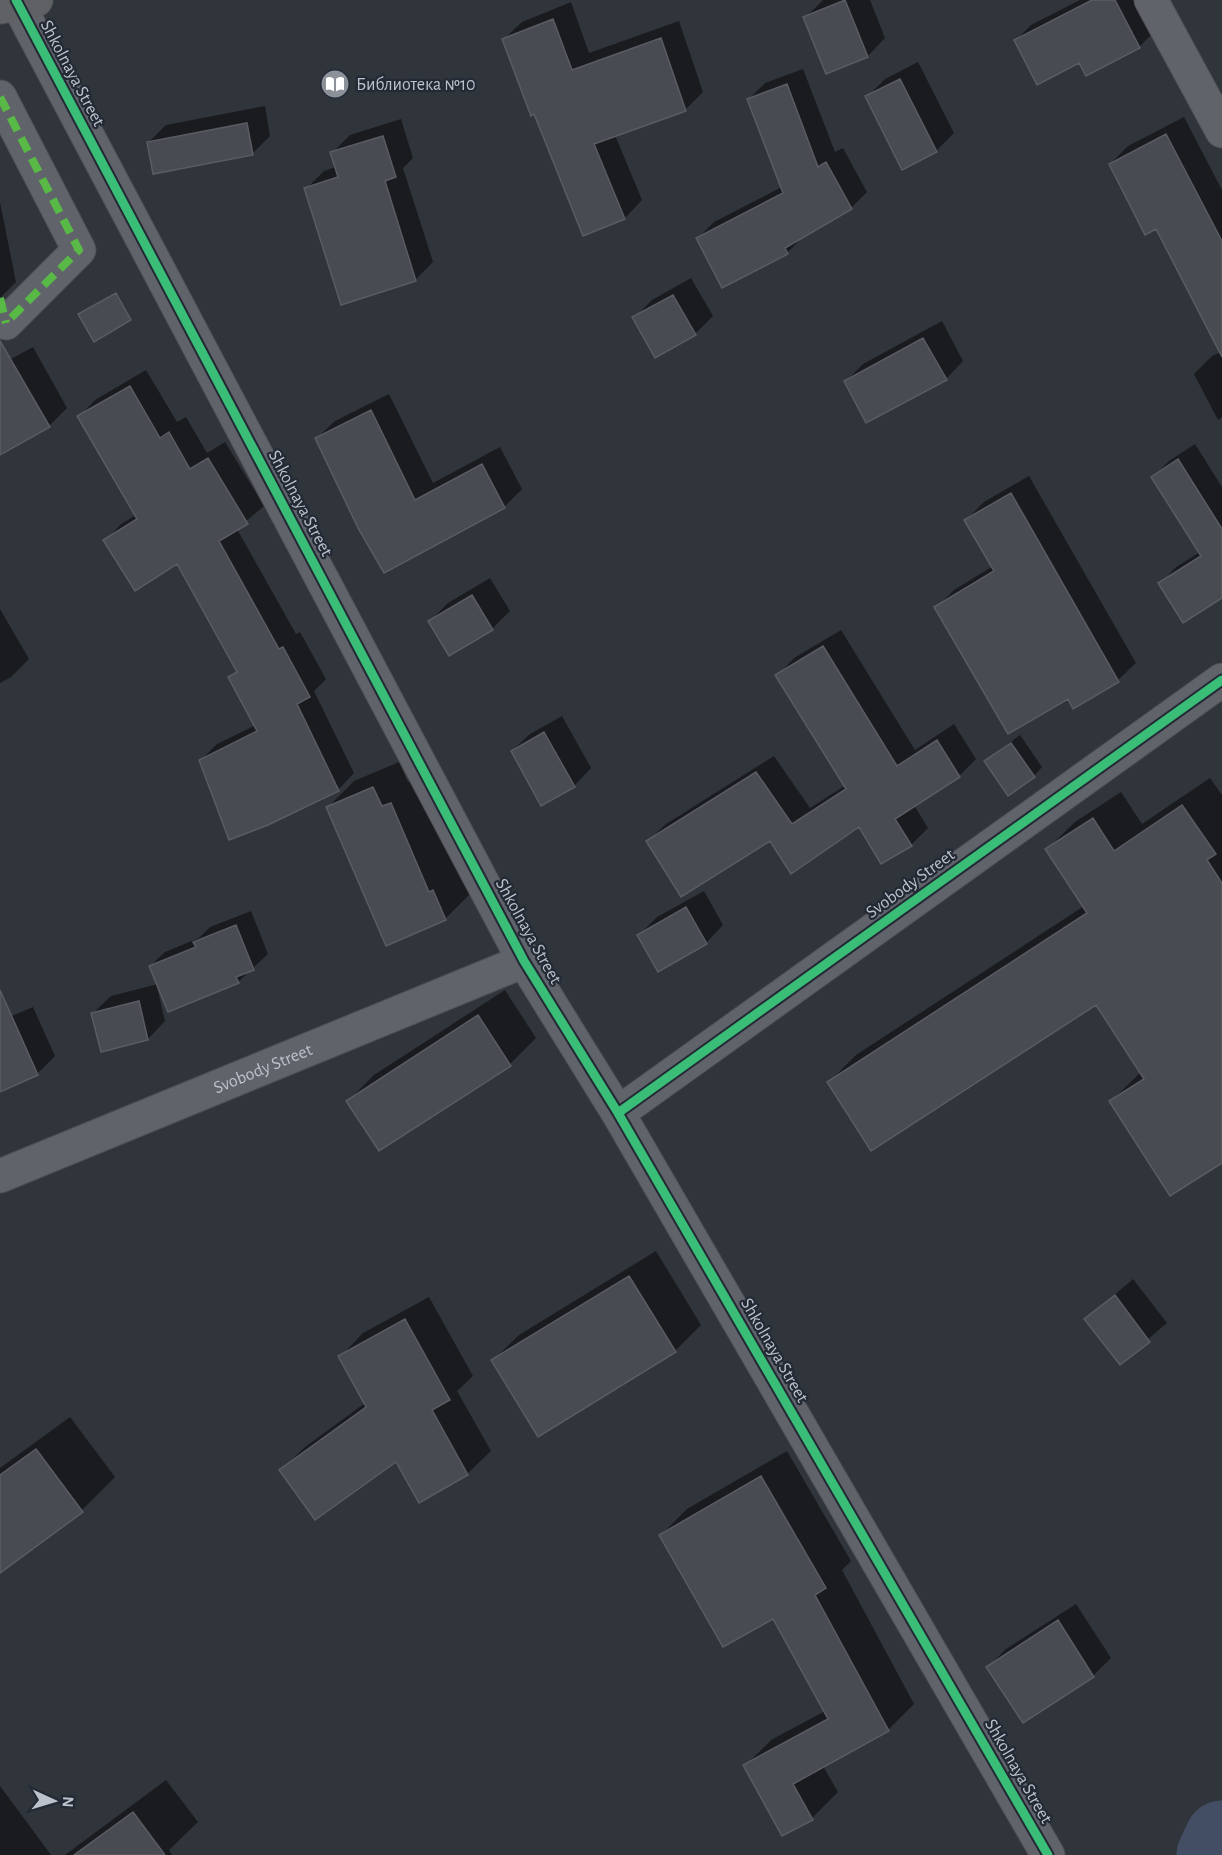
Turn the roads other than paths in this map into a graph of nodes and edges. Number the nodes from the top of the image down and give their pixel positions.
1 (1151, 0) edge
2 (18, 4) edge
3 (0, 97) edge
4 (1222, 131) edge
5 (0, 298) edge
6 (1222, 681) edge
7 (524, 961) junction
8 (618, 1113) junction
9 (0, 1176) edge
10 (1048, 1855) edge

1 - 4 street
2 - 7 street, Shkolnaya Street
3 - 5 street
6 - 8 street, Svobody Street
7 - 8 street, Shkolnaya Street
7 - 9 street, Svobody Street
8 - 10 street, Shkolnaya Street

